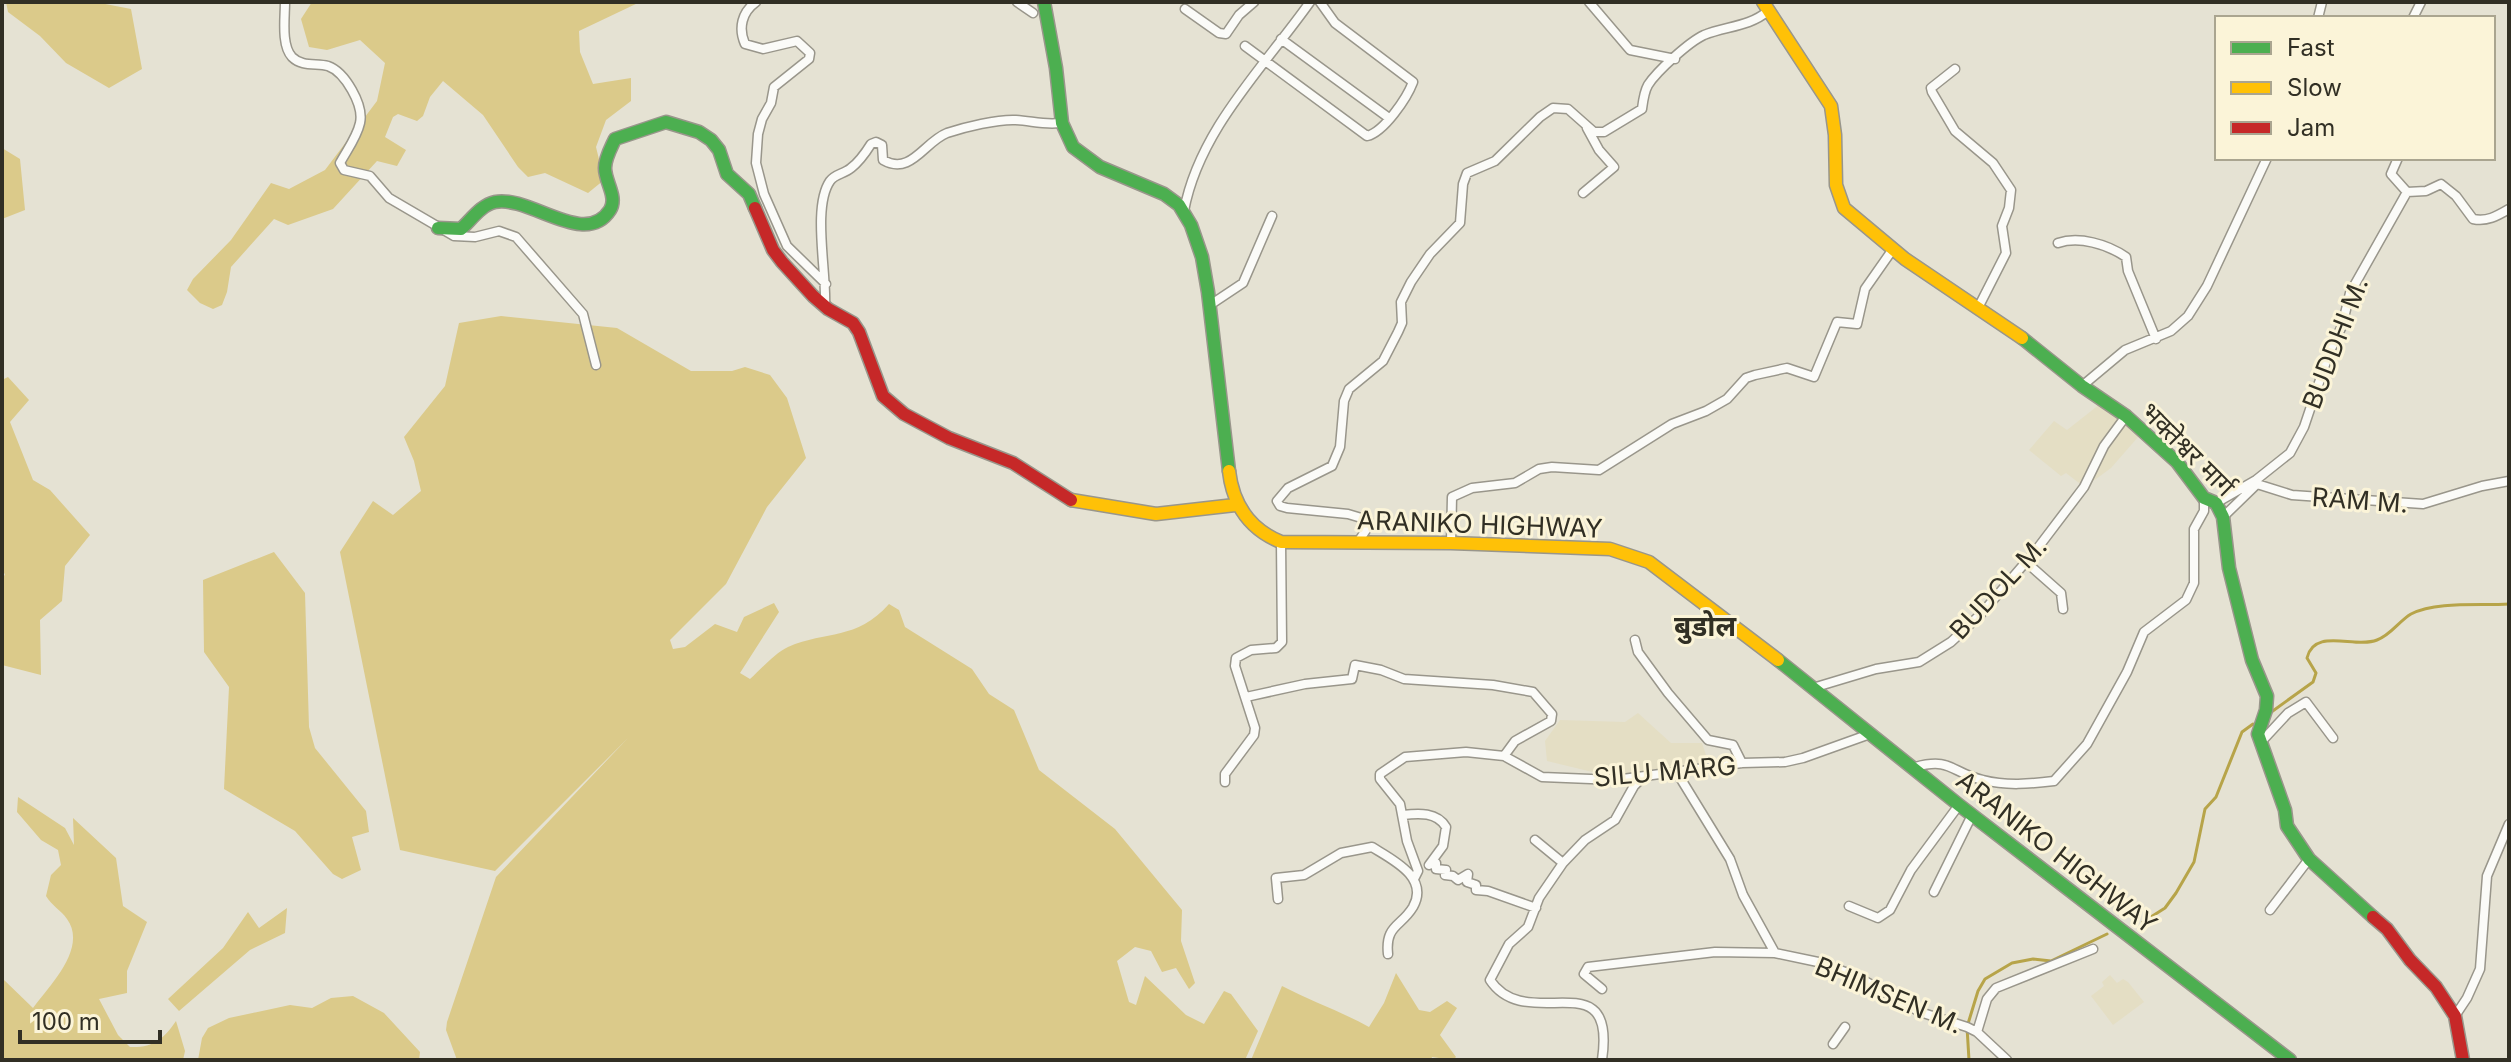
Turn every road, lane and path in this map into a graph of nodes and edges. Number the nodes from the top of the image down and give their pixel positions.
1 (285, 2) edge
2 (756, 2) edge
3 (1017, 2) edge
4 (1044, 2) edge
5 (1254, 2) edge
6 (1310, 2) edge
7 (1320, 2) edge
8 (1589, 2) edge
9 (1765, 7) edge
10 (1185, 9) dead end
11 (1033, 13) dead end
12 (1281, 39) junction
13 (1245, 46) dead end
14 (1675, 59) junction
15 (1265, 60) junction
16 (1955, 69) dead end
17 (1389, 118) junction
18 (1060, 123) junction
19 (1587, 127) junction
20 (2266, 160) edge
21 (2397, 160) edge
22 (2407, 192) junction
23 (1583, 193) dead end
24 (2509, 209) edge
25 (1184, 212) junction
26 (1272, 216) dead end
27 (438, 228) junction
28 (2058, 243) dead end
29 (1893, 249) junction
30 (826, 284) junction
31 (825, 306) junction
32 (1209, 306) junction
33 (1978, 308) junction
34 (2156, 339) junction
35 (596, 365) dead end
36 (2082, 386) junction
37 (2126, 416) junction
38 (2509, 481) edge
39 (2210, 501) junction
40 (1235, 505) junction
41 (2223, 517) junction
42 (1281, 542) junction
43 (1357, 543) junction
44 (1451, 543) junction
45 (2026, 562) junction
46 (2063, 609) dead end
47 (1635, 640) dead end
48 (1815, 688) junction
49 (1246, 697) junction
50 (1870, 734) junction
51 (2333, 738) dead end
52 (2262, 741) junction
53 (1504, 756) junction
54 (1742, 763) junction
55 (1912, 768) junction
56 (1676, 771) junction
57 (1642, 778) junction
58 (1225, 782) dead end
59 (1959, 805) junction
60 (1403, 815) junction
61 (1972, 815) junction
62 (2509, 824) edge
63 (1535, 840) dead end
64 (2309, 859) junction
65 (1563, 863) junction
66 (1414, 879) junction
67 (1934, 892) dead end
68 (1278, 899) dead end
69 (1849, 906) dead end
70 (1536, 908) junction
71 (2270, 910) dead end
72 (2093, 949) dead end
73 (1775, 953) junction
74 (1388, 954) dead end
75 (1602, 989) dead end
76 (2455, 1016) junction
77 (1845, 1027) dead end
78 (1977, 1032) junction
79 (1833, 1044) dead end
80 (1602, 1060) edge
81 (2007, 1060) edge
82 (2290, 1060) edge
83 (2463, 1060) edge

1 - 27 street
2 - 30 street
3 - 11 street
4 - 18 main road
5 - 10 street
6 - 12 street
7 - 17 street
8 - 14 street
9 - 14 street
9 - 29 main road, भक्तेश्वर मार्ग
12 - 15 street
12 - 17 street
13 - 15 street
14 - 19 street
15 - 17 street
15 - 25 street
16 - 33 street
18 - 25 main road
18 - 30 street
19 - 23 street
19 - 43 street
20 - 34 street
21 - 22 street
22 - 24 street
22 - 39 street, BUDDHI M.
25 - 32 main road
26 - 32 street
27 - 31 main road
27 - 35 street
28 - 34 street
29 - 33 main road, भक्तेश्वर मार्ग
29 - 44 street
30 - 31 street
31 - 40 main road
32 - 40 main road
33 - 36 main road, भक्तेश्वर मार्ग
34 - 36 street
36 - 37 main road, भक्तेश्वर मार्ग
37 - 39 main road, भक्तेश्वर मार्ग
37 - 45 street, BUDOL M.
38 - 41 street, RAM M.
39 - 41 main road, भक्तेश्वर मार्ग
39 - 55 street
40 - 42 main road
41 - 52 main road, भक्तेश्वर मार्ग
42 - 43 main road, ARANIKO HIGHWAY
42 - 49 street
43 - 44 main road, ARANIKO HIGHWAY
44 - 48 main road, ARANIKO HIGHWAY
45 - 46 street
45 - 48 street, BUDOL M.
47 - 54 street
48 - 50 main road, ARANIKO HIGHWAY
49 - 53 street
49 - 58 street
50 - 54 street, SILU MARG
50 - 55 main road, ARANIKO HIGHWAY
51 - 52 street
52 - 64 main road, भक्तेश्वर मार्ग
53 - 57 street, SILU MARG
53 - 60 street, SILU MARG
54 - 56 street, SILU MARG
55 - 59 main road, ARANIKO HIGHWAY
56 - 57 street, SILU MARG
56 - 73 street
57 - 65 street
59 - 61 main road, ARANIKO HIGHWAY
59 - 69 street
60 - 66 street
60 - 70 street
61 - 67 street
61 - 82 main road, ARANIKO HIGHWAY
62 - 76 street
63 - 65 street
64 - 71 street
64 - 76 main road, भक्तेश्वर मार्ग
65 - 70 street
66 - 68 street
66 - 74 street
70 - 80 street
72 - 78 street
73 - 75 street, BHIMSEN M.
73 - 78 street, BHIMSEN M.
76 - 83 main road, भक्तेश्वर मार्ग
77 - 79 street
78 - 81 street, BHIMSEN M.

